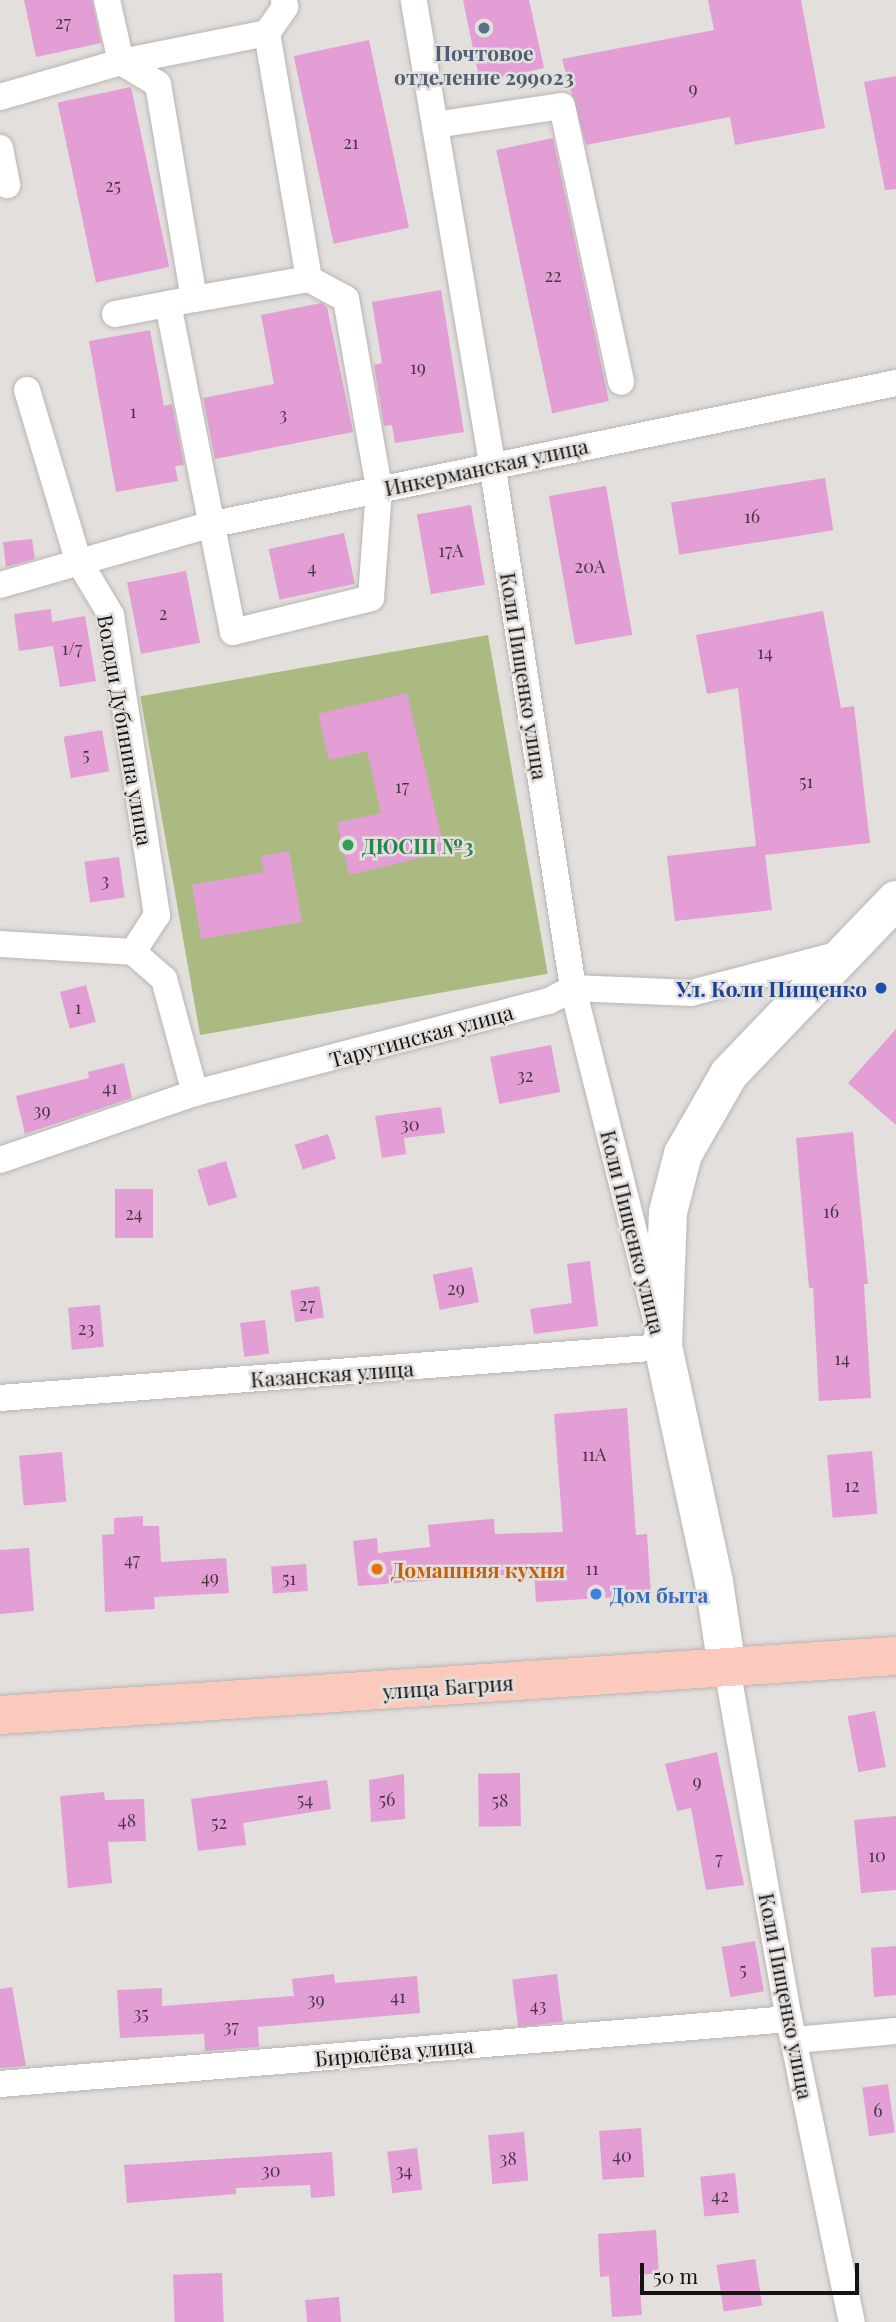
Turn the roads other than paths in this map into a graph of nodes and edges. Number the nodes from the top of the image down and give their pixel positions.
1 (107, 0) edge
2 (285, 0) edge
3 (414, 0) edge
4 (267, 33) junction
5 (121, 62) junction
6 (0, 97) edge
7 (435, 125) junction
8 (0, 148) edge
9 (8, 185) dead end
10 (309, 279) junction
11 (194, 299) junction
12 (168, 304) junction
13 (115, 314) dead end
14 (621, 382) dead end
15 (896, 383) edge
16 (27, 390) dead end
17 (492, 463) junction
18 (379, 488) junction
19 (209, 525) junction
20 (78, 560) junction
21 (0, 585) edge
22 (896, 900) edge
23 (0, 944) edge
24 (133, 952) junction
25 (847, 952) junction
26 (573, 988) junction
27 (195, 1093) junction
28 (0, 1160) edge
29 (663, 1347) junction
30 (0, 1398) edge
31 (896, 1656) edge
32 (727, 1668) junction
33 (0, 1715) edge
34 (792, 2029) junction
35 (896, 2031) edge
36 (0, 2084) edge
37 (852, 2322) edge

1 - 5 street
2 - 4 street
3 - 7 street, Коли Пищенко улица
4 - 5 street
4 - 10 street
5 - 6 street
5 - 11 street
7 - 14 street
7 - 17 street, Коли Пищенко улица
8 - 9 street
10 - 11 street
10 - 18 street
11 - 12 street
12 - 13 street
12 - 19 street
15 - 17 street, Инкерманская улица
16 - 20 street, Володи Дубинина улица
17 - 18 street, Инкерманская улица
17 - 26 street, Коли Пищенко улица
18 - 19 street, Инкерманская улица
18 - 19 street
19 - 20 street, Инкерманская улица
20 - 21 street, Инкерманская улица
20 - 24 street, Володи Дубинина улица
22 - 25 main road
23 - 24 street
24 - 27 street
25 - 26 street, Тарутинская улица
25 - 29 main road
26 - 27 street, Тарутинская улица
26 - 29 street, Коли Пищенко улица
27 - 28 street, Тарутинская улица
29 - 30 street, Казанская улица
29 - 32 main road
31 - 32 main road, улица Багрия
32 - 33 main road, улица Багрия
32 - 34 street, Коли Пищенко улица
34 - 35 street, Бирюлёва улица
34 - 36 street, Бирюлёва улица
34 - 37 street, Коли Пищенко улица

